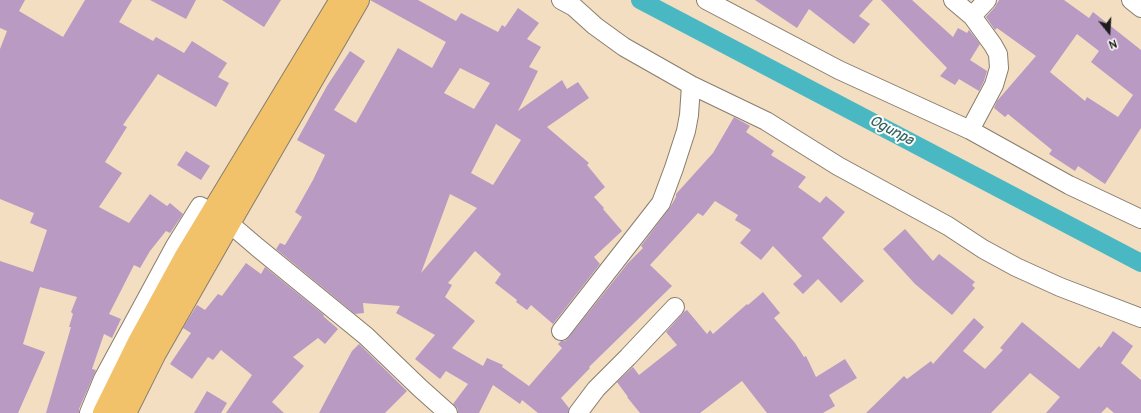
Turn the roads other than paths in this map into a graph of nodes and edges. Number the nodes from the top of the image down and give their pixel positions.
1 (341, 0) edge
2 (358, 0) edge
3 (561, 0) edge
4 (706, 0) edge
5 (953, 0) edge
6 (987, 0) edge
7 (1131, 0) edge
8 (1141, 8) edge
9 (972, 16) junction
10 (691, 85) junction
11 (970, 130) junction
12 (221, 217) junction
13 (1141, 218) edge
14 (674, 307) dead end
15 (1141, 318) edge
16 (561, 330) dead end
17 (89, 413) edge
18 (104, 413) edge
19 (125, 413) edge
20 (448, 413) edge
21 (578, 413) edge

1 - 12 highway
2 - 12 highway
3 - 10 street
4 - 11 street
5 - 9 street
6 - 9 street
7 - 8 street
9 - 11 street
10 - 15 street
10 - 16 street
11 - 13 street
12 - 17 street
12 - 18 highway
12 - 19 highway
12 - 20 street
14 - 21 street

